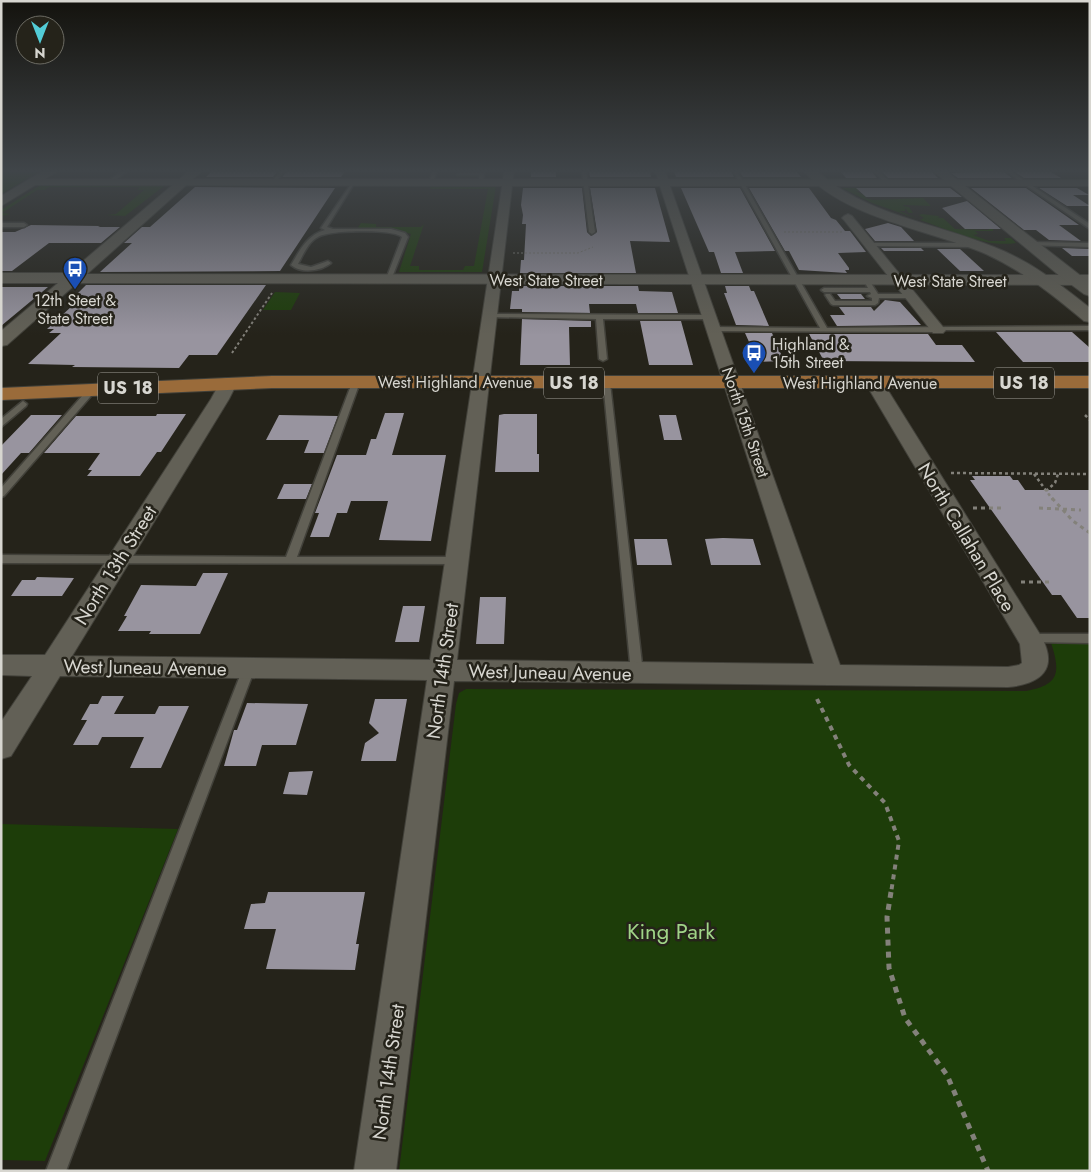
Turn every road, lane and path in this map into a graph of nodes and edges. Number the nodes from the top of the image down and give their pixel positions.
1 (134, 226) edge
2 (324, 226) edge
3 (502, 226) edge
4 (591, 226) edge
5 (679, 226) edge
6 (766, 226) edge
7 (855, 226) edge
8 (920, 226) edge
9 (1006, 226) edge
10 (332, 231) junction
11 (592, 232) dead end
12 (770, 232) junction
13 (848, 232) dead end
14 (1028, 244) junction
15 (871, 245) junction
16 (976, 245) junction
17 (1090, 245) edge
18 (593, 246) dead end
19 (511, 253) dead end
20 (328, 263) dead end
21 (1, 278) edge
22 (72, 279) junction
23 (389, 279) junction
24 (495, 280) junction
25 (697, 280) junction
26 (1044, 280) junction
27 (1082, 280) edge
28 (798, 281) junction
29 (900, 281) junction
30 (276, 286) dead end
31 (824, 289) junction
32 (870, 291) junction
33 (1090, 291) edge
34 (838, 296) dead end
35 (913, 296) junction
36 (491, 316) junction
37 (599, 317) junction
38 (1090, 317) edge
39 (712, 323) junction
40 (1090, 328) edge
41 (938, 329) junction
42 (825, 330) junction
43 (1, 340) edge
44 (232, 353) dead end
45 (603, 359) dead end
46 (1090, 382) edge
47 (224, 391) junction
48 (353, 391) junction
49 (480, 391) junction
50 (607, 392) junction
51 (1, 394) edge
52 (88, 395) junction
53 (742, 395) junction
54 (883, 397) junction
55 (685, 401) dead end
56 (713, 401) dead end
57 (23, 404) junction
58 (1, 405) edge
59 (1085, 415) dead end
60 (1090, 420) edge
61 (1, 424) edge
62 (951, 473) dead end
63 (1034, 473) junction
64 (1058, 474) junction
65 (1090, 474) edge
66 (1046, 491) junction
67 (1, 494) edge
68 (973, 508) dead end
69 (1001, 508) dead end
70 (1039, 508) dead end
71 (1061, 510) junction
72 (1081, 510) dead end
73 (1090, 533) edge
74 (1, 559) edge
75 (119, 559) junction
76 (290, 560) junction
77 (457, 561) junction
78 (1021, 582) dead end
79 (1052, 582) dead end
80 (1029, 638) junction
81 (1090, 639) edge
82 (1, 665) edge
83 (51, 665) junction
84 (249, 668) junction
85 (442, 671) junction
86 (637, 672) junction
87 (830, 674) junction
88 (1008, 677) joint
89 (817, 699) dead end
90 (1, 747) edge
91 (56, 1171) edge
92 (375, 1171) edge
93 (988, 1171) edge

1 - 22 street
2 - 10 lane
3 - 24 street, North 14th Street
4 - 11 lane
5 - 25 street, North 15th Street
6 - 12 lane
7 - 15 street
8 - 16 street
9 - 14 street
10 - 20 lane
10 - 23 lane
12 - 13 path
12 - 28 lane
14 - 16 street
14 - 17 lane
14 - 27 street
15 - 16 lane
15 - 29 street
16 - 26 street
18 - 19 path
21 - 22 street, West State Street
22 - 23 street, West State Street
22 - 43 street
23 - 24 street, West State Street
24 - 25 street, West State Street
24 - 36 street, North 14th Street
25 - 28 street, West State Street
25 - 39 street, North 15th Street
26 - 27 street, West State Street
26 - 29 street, West State Street
26 - 38 street
27 - 33 street
28 - 31 street, West State Street
28 - 42 lane
29 - 32 street, West State Street
29 - 35 street
30 - 44 path
31 - 32 street, West State Street
31 - 32 lane
31 - 34 lane
32 - 35 lane
35 - 41 street
36 - 37 lane
36 - 49 street, North 14th Street
37 - 39 lane
37 - 45 lane
39 - 42 lane
39 - 53 street, North 15th Street
40 - 41 lane
41 - 42 lane
46 - 54 main road, West Highland Avenue / US 18
47 - 48 main road, West Highland Avenue / US 18
47 - 52 main road, West Highland Avenue / US 18
47 - 75 street, North 13th Street
48 - 49 main road, West Highland Avenue / US 18
48 - 76 lane
49 - 50 main road, West Highland Avenue / US 18
49 - 77 street, North 14th Street
50 - 53 main road, West Highland Avenue / US 18
50 - 55 main road, West Highland Avenue / US 18
50 - 86 lane
51 - 52 main road, West Highland Avenue / US 18
52 - 57 main road, West Highland Avenue / US 18
52 - 67 lane
53 - 54 main road, West Highland Avenue / US 18
53 - 56 main road, West Highland Avenue / US 18
53 - 87 street, North 15th Street
54 - 80 street, North Callahan Place
57 - 58 main road, West Highland Avenue / US 18
57 - 61 lane
59 - 60 path
62 - 63 path
63 - 64 path
63 - 66 path
64 - 65 path
64 - 66 path
66 - 71 path
68 - 69 path
70 - 71 path
71 - 72 path
71 - 73 path
74 - 75 lane
75 - 76 lane
75 - 83 street, North 13th Street
76 - 77 lane
77 - 85 street, North 14th Street
78 - 79 path
80 - 81 lane
80 - 88 street, North Callahan Place
82 - 83 street, West Juneau Avenue
83 - 84 street, West Juneau Avenue
83 - 90 street, North 13th Street
84 - 85 street, West Juneau Avenue
84 - 91 lane
85 - 86 street, West Juneau Avenue
85 - 92 street, North 14th Street
86 - 87 street, West Juneau Avenue
87 - 88 street, West Juneau Avenue
89 - 93 path

